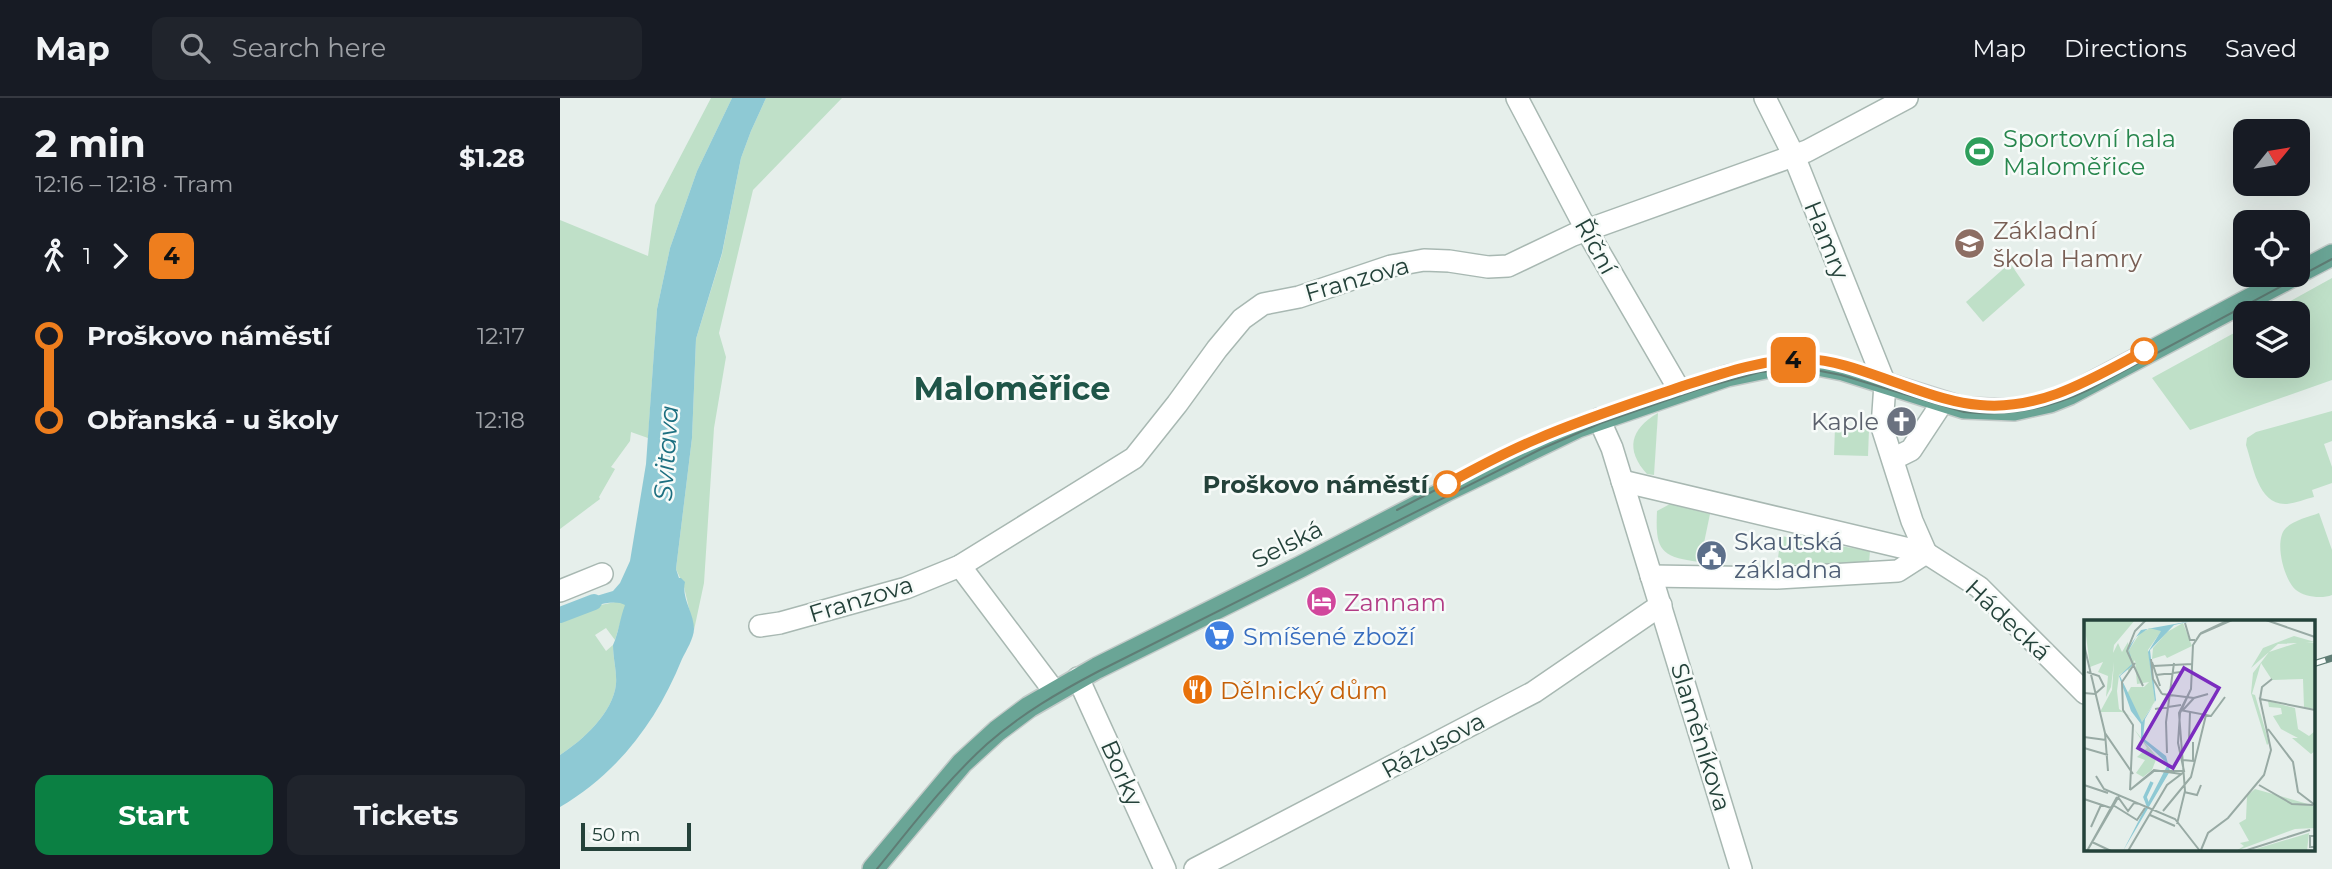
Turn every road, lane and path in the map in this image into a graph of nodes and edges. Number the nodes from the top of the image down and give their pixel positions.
1 (1517, 98) edge
2 (1765, 98) edge
3 (1907, 98) edge
4 (1794, 156) junction
5 (1587, 231) junction
6 (2332, 255) edge
7 (2310, 267) edge
8 (2272, 287) edge
9 (1885, 384) junction
10 (1680, 391) junction
11 (1942, 403) junction
12 (1599, 419) junction
13 (1893, 459) junction
14 (1622, 481) junction
15 (1926, 553) junction
16 (960, 566) junction
17 (602, 574) dead end
18 (1651, 576) junction
19 (560, 591) edge
20 (1661, 605) junction
21 (760, 626) dead end
22 (1079, 678) junction
23 (1049, 683) junction
24 (2084, 692) edge
25 (873, 869) edge
26 (1165, 869) edge
27 (1195, 869) edge
28 (1741, 869) edge

1 - 5 street, Říční
2 - 4 street, Hamry
3 - 4 street, Franzova
4 - 5 street, Franzova
4 - 9 street, Hamry
5 - 10 street, Říční
5 - 16 street, Franzova
6 - 7 main road, Selská
8 - 11 main road, Selská
9 - 10 main road, Selská
9 - 11 main road, Selská
9 - 13 street
10 - 12 main road, Selská
11 - 13 street
12 - 14 street
12 - 22 main road, Selská
13 - 15 street
14 - 15 street
14 - 18 street
15 - 18 street
15 - 24 street, Hádecká
16 - 21 street, Franzova
16 - 23 street
17 - 19 street
18 - 20 street
20 - 27 street, Rázusova
20 - 28 street, Slaměníkova
22 - 23 main road, Selská
22 - 26 street, Borky
23 - 25 main road, Selská

